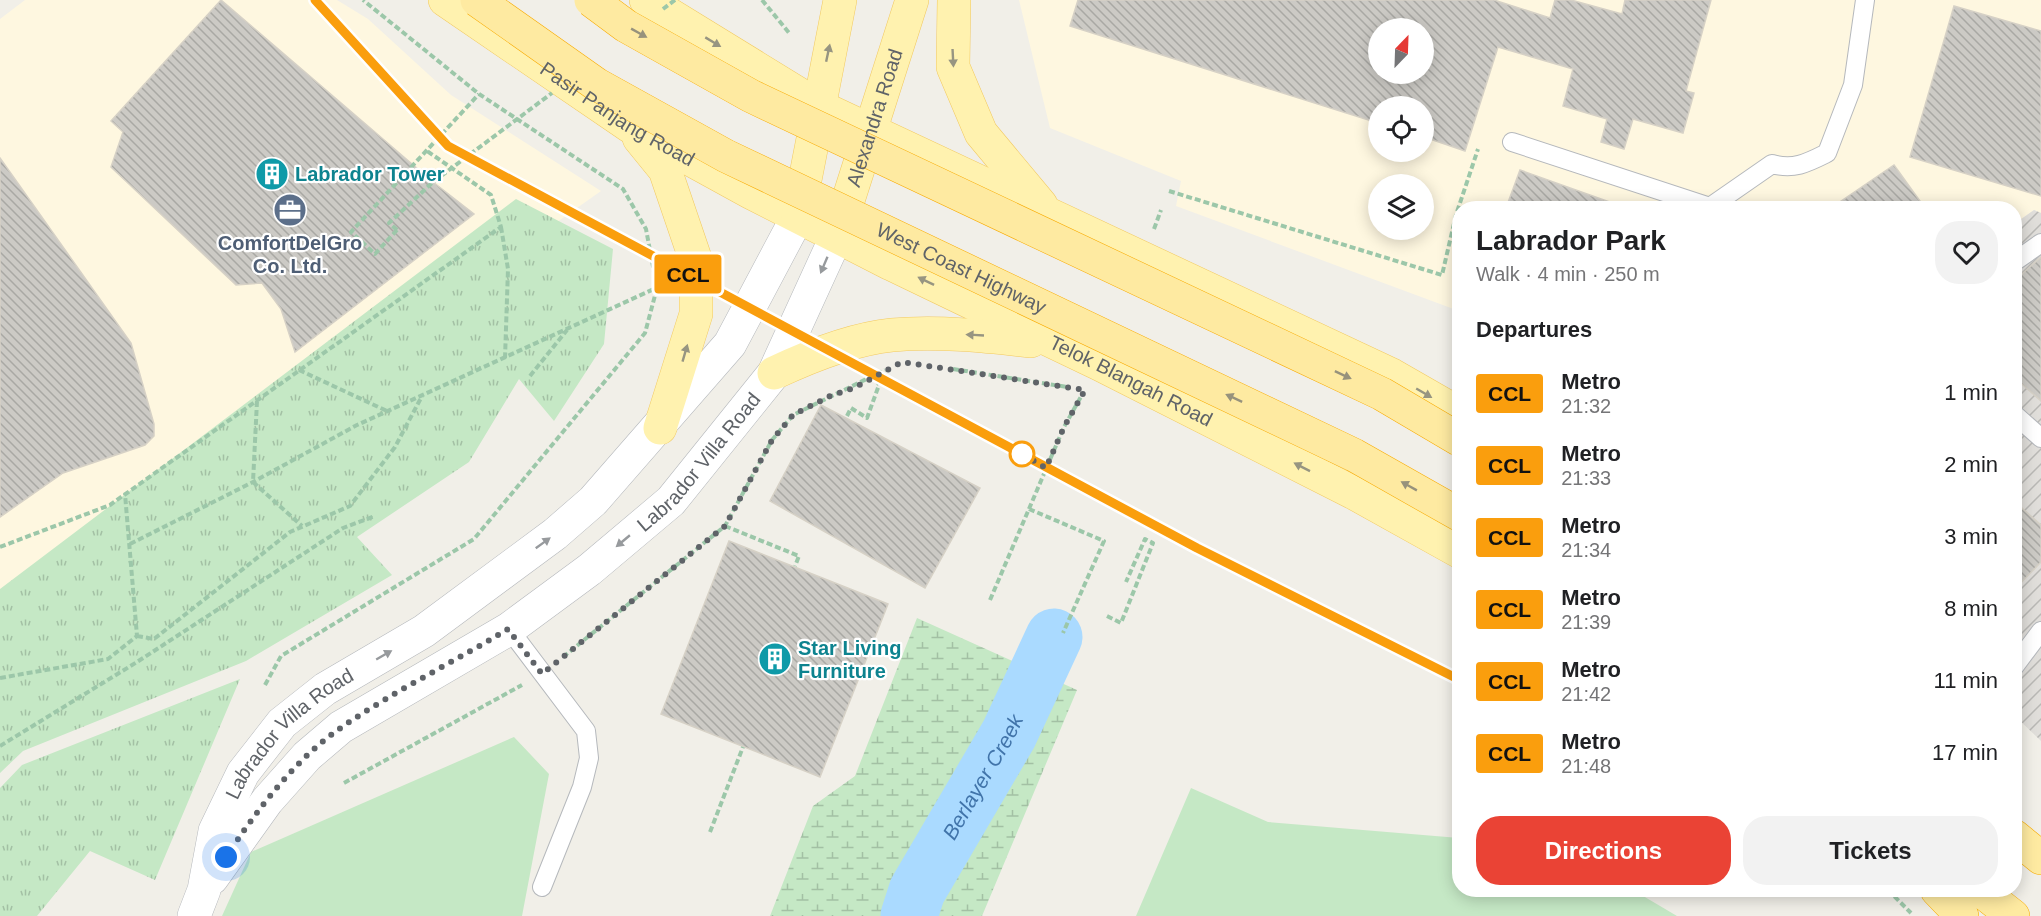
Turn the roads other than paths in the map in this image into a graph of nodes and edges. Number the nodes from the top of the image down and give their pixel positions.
1 (591, 0) edge
2 (840, 0) edge
3 (912, 0) edge
4 (954, 0) edge
5 (1865, 0) edge
6 (464, 3) edge
7 (651, 7) edge
8 (820, 107) junction
9 (628, 125) junction
10 (872, 131) junction
11 (1512, 142) dead end
12 (1692, 201) edge
13 (1719, 201) edge
14 (1047, 212) junction
15 (798, 216) junction
16 (837, 235) junction
17 (2041, 243) edge
18 (2022, 256) edge
19 (1054, 343) junction
20 (774, 373) junction
21 (1452, 409) edge
22 (2022, 421) edge
23 (660, 428) junction
24 (1452, 435) edge
25 (2041, 438) edge
26 (1452, 510) edge
27 (1452, 548) edge
28 (462, 603) junction
29 (2041, 631) edge
30 (502, 633) junction
31 (2022, 656) edge
32 (2022, 825) edge
33 (2041, 841) edge
34 (2022, 843) edge
35 (2041, 858) edge
36 (542, 887) dead end
37 (1944, 897) edge
38 (1946, 897) edge
39 (1989, 897) edge
40 (199, 903) edge
41 (1962, 916) edge
42 (1968, 916) edge
43 (2013, 916) edge

1 -> 24 highway, bridge
8 -> 2 main road
3 - 10 main road, Alexandra Road
4 -> 14 main road
5 - 13 lane
6 - 9 main road, Pasir Panjang Road
26 -> 6 highway, West Coast Highway, bridge
7 -> 8 main road
8 - 10 main road
8 - 15 main road
9 - 15 main road, Pasir Panjang Road
23 -> 9 main road
10 - 14 main road
10 - 16 main road, Alexandra Road
11 - 12 lane
14 -> 21 main road
15 - 16 main road, Telok Blangah Road
15 - 23 street, Labrador Villa Road
19 -> 16 main road, Telok Blangah Road
16 -> 20 street, Labrador Villa Road
17 - 18 lane
19 -> 20 main road
27 -> 19 main road, Telok Blangah Road
20 -> 30 street, Labrador Villa Road
22 - 25 lane
28 -> 23 street, Labrador Villa Road
28 - 30 street, Labrador Villa Road
40 -> 28 street, Labrador Villa Road
29 - 31 lane
30 - 36 lane
30 - 40 street, Labrador Villa Road
32 - 33 main road
34 - 35 highway
37 - 41 highway
38 - 42 main road
39 - 43 highway

